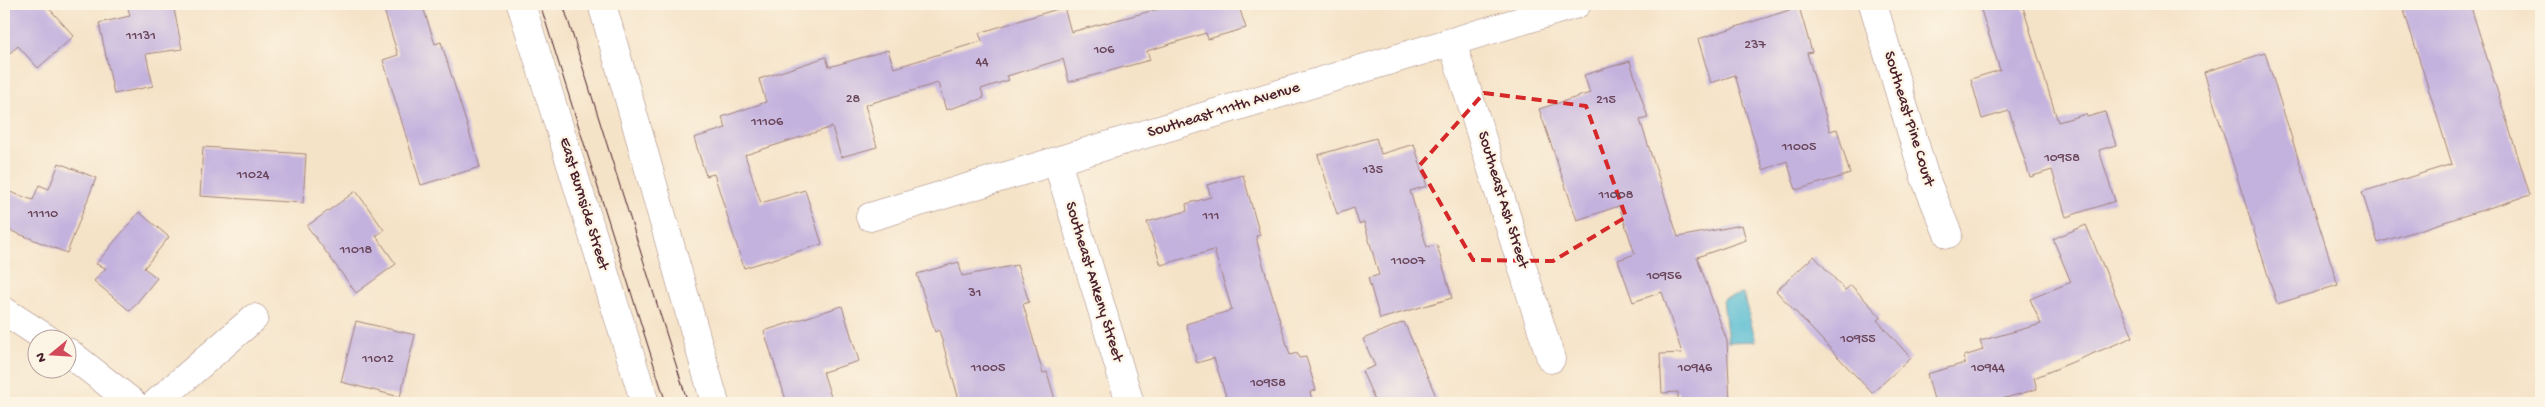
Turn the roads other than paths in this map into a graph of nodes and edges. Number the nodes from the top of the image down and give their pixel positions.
1 (521, 4) edge
2 (602, 4) edge
3 (1577, 4) edge
4 (1873, 4) edge
5 (1452, 42) junction
6 (1057, 161) junction
7 (870, 217) dead end
8 (1948, 234) dead end
9 (4, 311) edge
10 (254, 318) dead end
11 (33, 330) edge
12 (1551, 359) dead end
13 (78, 360) edge
14 (132, 403) edge
15 (156, 403) edge
16 (645, 403) edge
17 (715, 403) edge
18 (1130, 403) edge

1 - 16 street, East Burnside Street
2 - 17 street
3 - 5 street, Southeast 111th Avenue
4 - 8 street, Southeast Pine Court
5 - 6 street, Southeast 111th Avenue
5 - 12 street, Southeast Ash Street
6 - 7 street, Southeast 111th Avenue
6 - 18 street, Southeast Ankeny Street
9 - 11 street
10 - 15 street
13 - 14 street

